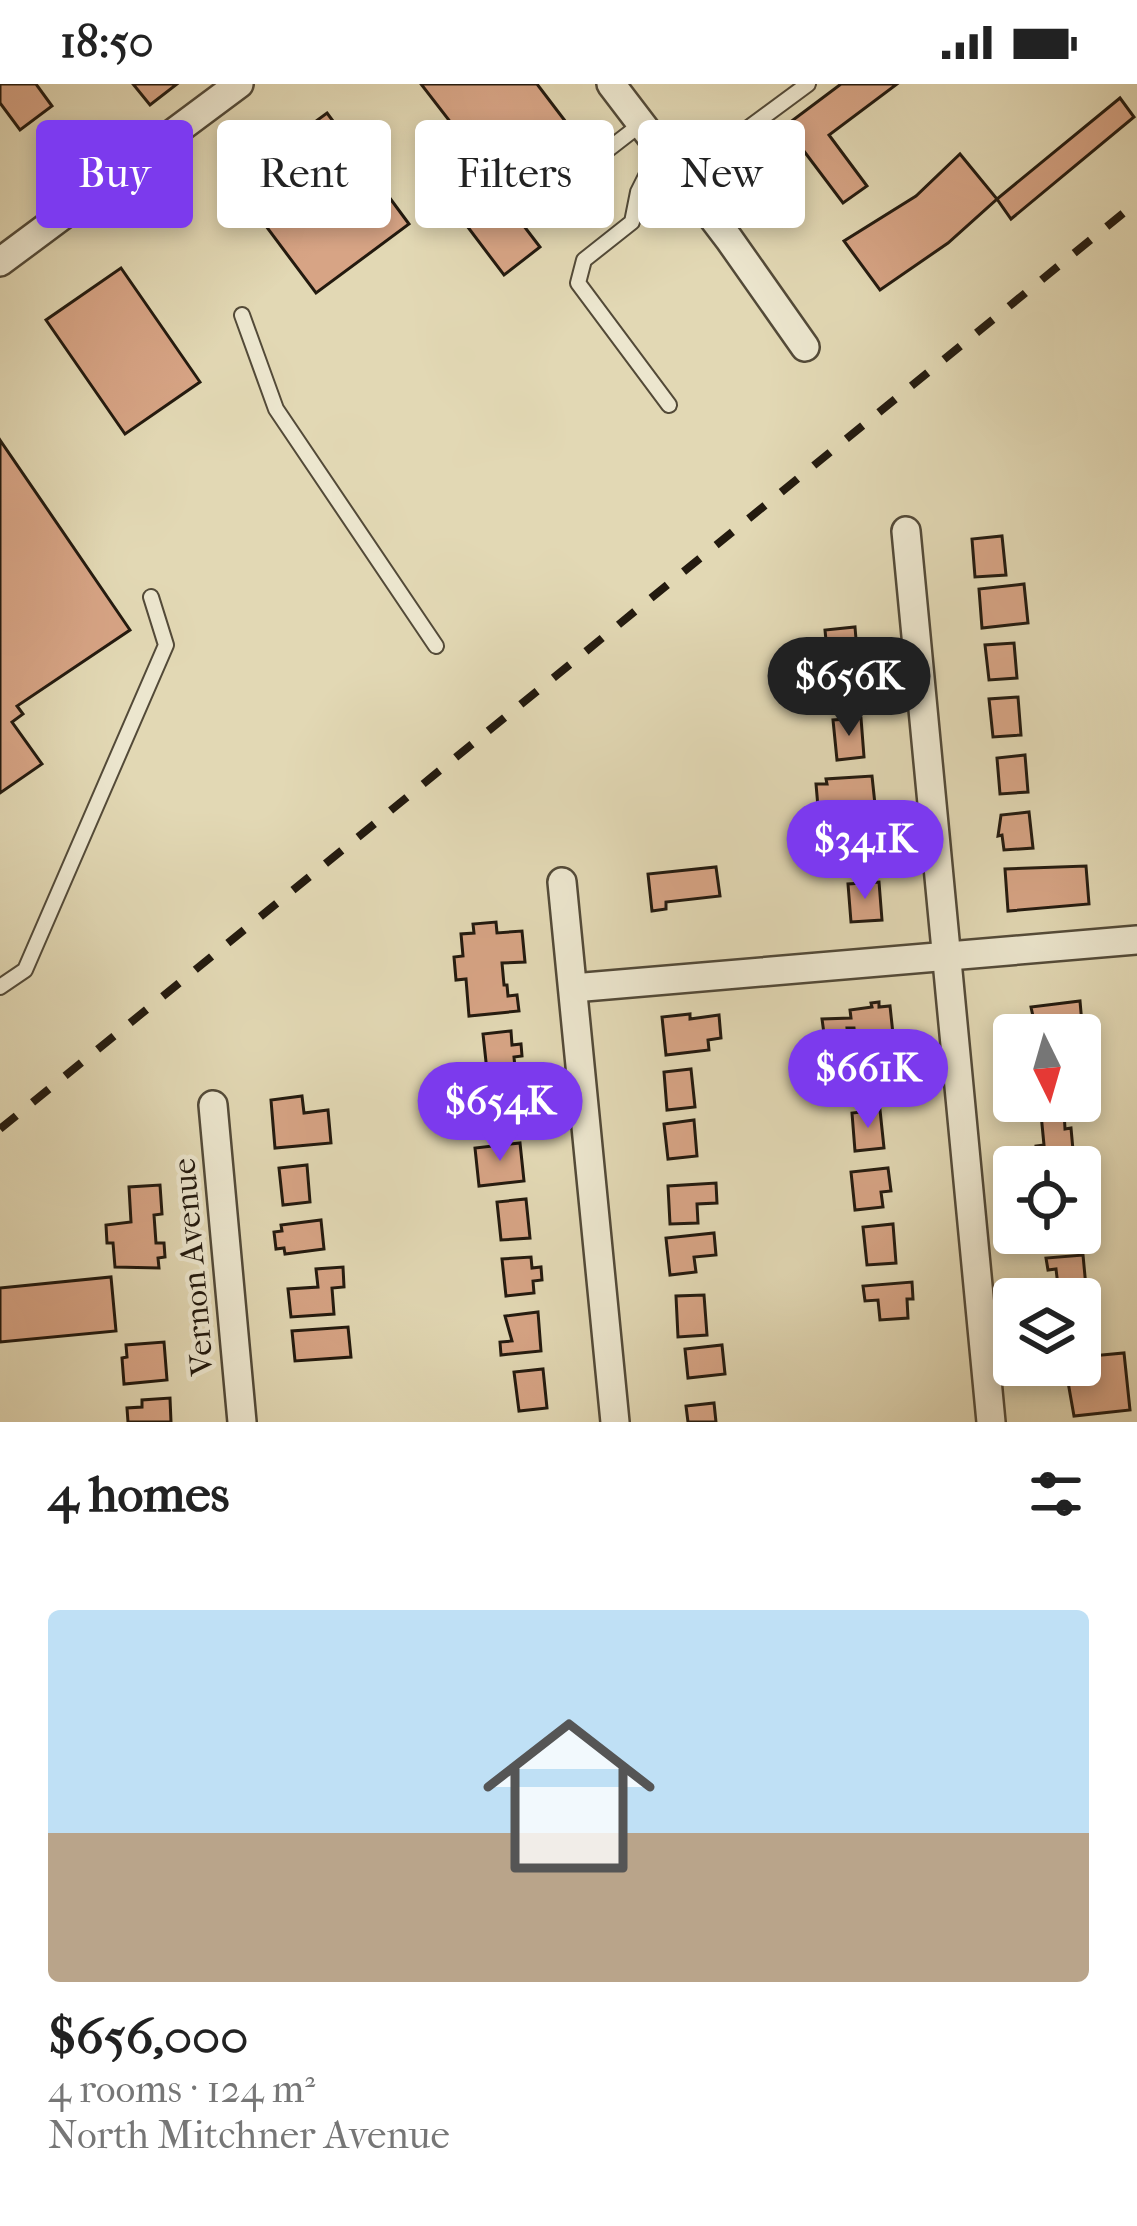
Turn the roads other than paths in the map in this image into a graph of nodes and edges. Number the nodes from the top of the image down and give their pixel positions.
1 (239, 84) edge
2 (610, 84) edge
3 (808, 84) edge
4 (638, 120) edge
5 (759, 120) edge
6 (638, 126) edge
7 (614, 145) edge
8 (638, 192) edge
9 (719, 228) edge
10 (0, 262) edge
11 (242, 315) dead end
12 (805, 347) dead end
13 (669, 405) dead end
14 (906, 531) dead end
15 (151, 597) dead end
16 (436, 646) dead end
17 (562, 882) dead end
18 (1137, 940) edge
19 (947, 956) junction
20 (0, 987) edge
21 (573, 988) junction
22 (213, 1106) dead end
23 (242, 1422) edge
24 (615, 1422) edge
25 (991, 1422) edge

1 - 10 street
2 - 4 street
3 - 5 lane
6 - 7 lane
8 - 13 lane
9 - 12 street
11 - 16 lane
14 - 19 street
15 - 20 lane
17 - 21 street
18 - 19 street
19 - 21 street
19 - 25 street
21 - 24 street
22 - 23 street, Vernon Avenue

